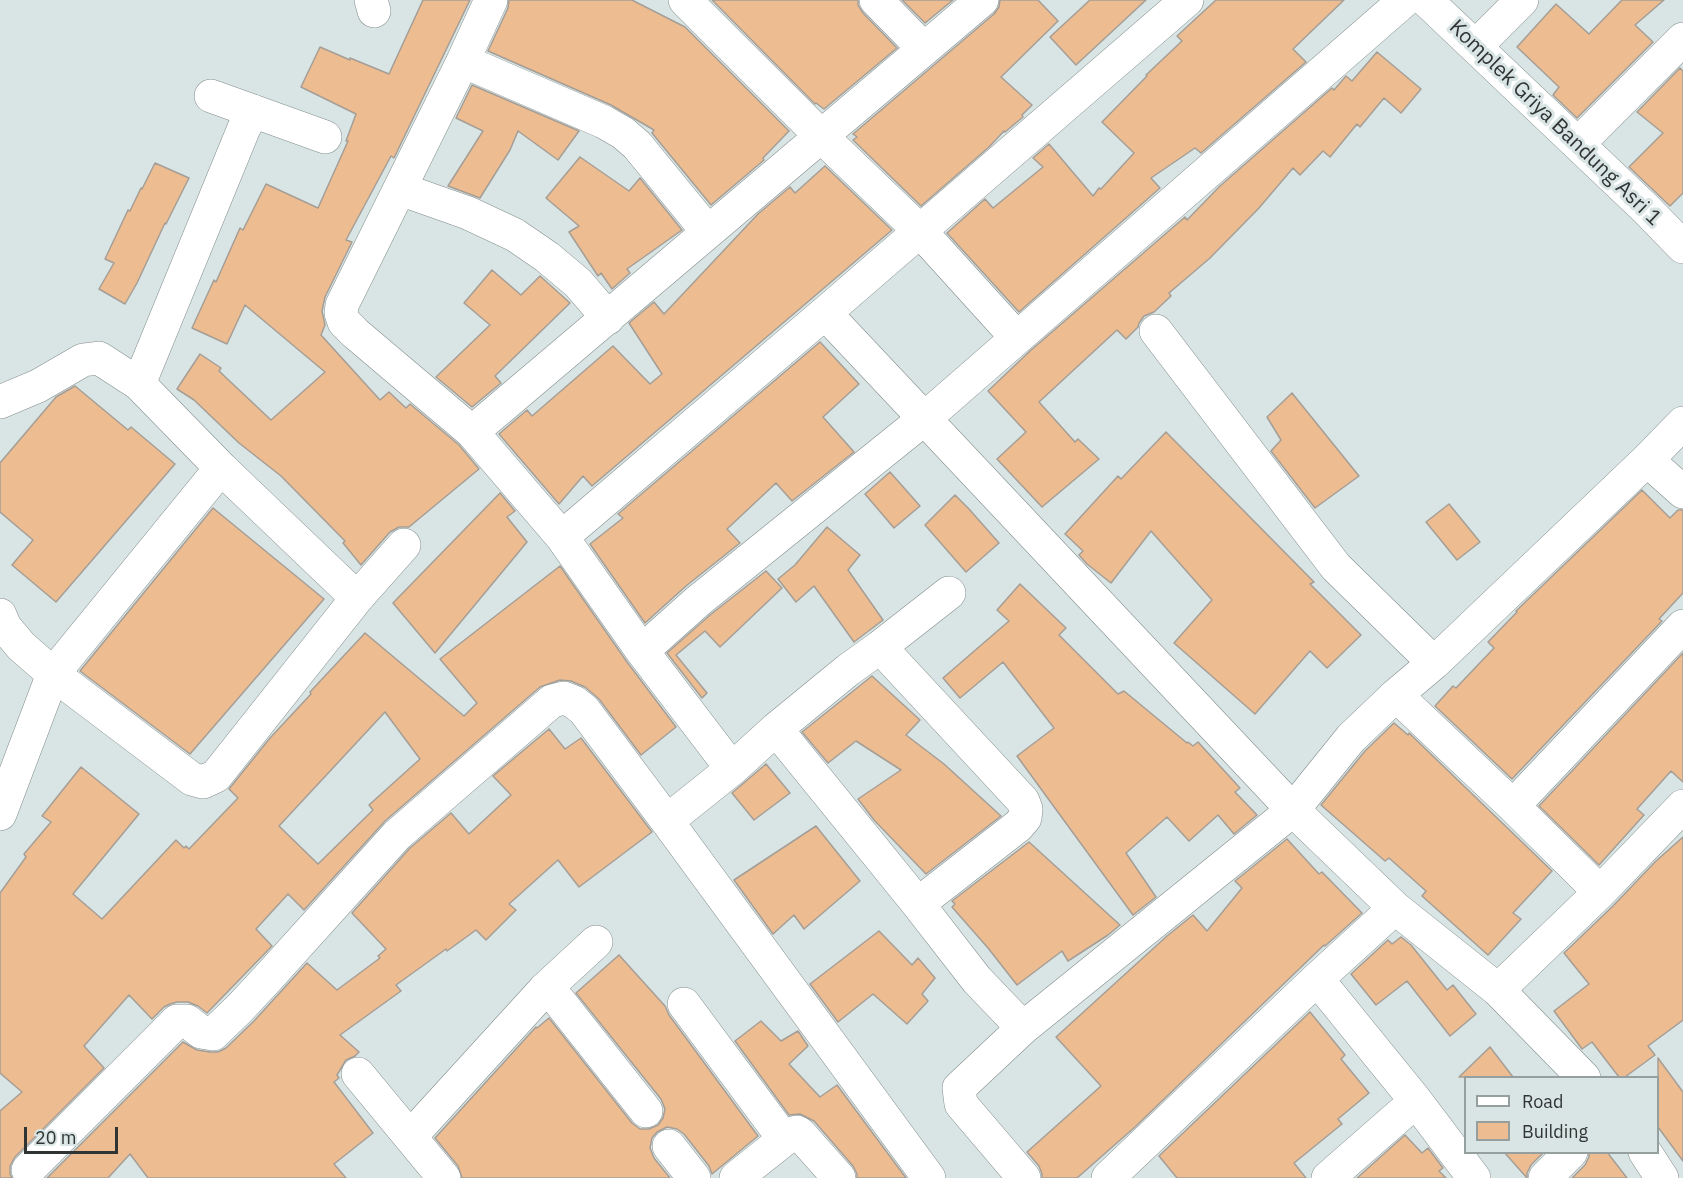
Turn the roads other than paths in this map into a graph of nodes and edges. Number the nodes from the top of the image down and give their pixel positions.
1 (491, 0) edge
2 (685, 0) edge
3 (876, 0) edge
4 (982, 0) edge
5 (1187, 0) edge
6 (1405, 0) edge
7 (1426, 0) edge
8 (1522, 0) edge
9 (1683, 39) edge
10 (1476, 46) junction
11 (924, 49) junction
12 (463, 61) junction
13 (211, 96) dead end
14 (253, 111) junction
15 (821, 136) junction
16 (325, 137) dead end
17 (1578, 144) junction
18 (399, 189) junction
19 (920, 231) junction
20 (708, 232) junction
21 (1683, 247) edge
22 (825, 313) junction
23 (608, 318) junction
24 (1156, 331) dead end
25 (1017, 338) junction
26 (139, 384) junction
27 (0, 402) edge
28 (924, 419) junction
29 (1683, 423) edge
30 (471, 432) junction
31 (1647, 460) junction
32 (221, 468) junction
33 (1683, 492) edge
34 (562, 537) junction
35 (404, 545) dead end
36 (949, 593) dead end
37 (357, 598) junction
38 (0, 615) edge
39 (1683, 626) edge
40 (880, 647) junction
41 (642, 651) junction
42 (1434, 663) junction
43 (53, 674) junction
44 (1396, 695) junction
45 (776, 729) junction
46 (732, 769) junction
47 (1513, 806) junction
48 (1683, 806) edge
49 (1293, 810) junction
50 (0, 814) edge
51 (667, 821) junction
52 (1600, 892) junction
53 (918, 904) junction
54 (1395, 908) junction
55 (596, 942) dead end
56 (1317, 980) junction
57 (545, 989) junction
58 (1498, 990) junction
59 (684, 1005) dead end
60 (1023, 1028) junction
61 (358, 1074) dead end
62 (1583, 1076) edge
63 (1416, 1101) junction
64 (646, 1111) dead end
65 (410, 1137) junction
66 (784, 1139) junction
67 (669, 1146) dead end
68 (1569, 1154) edge
69 (1646, 1154) edge
70 (27, 1175) edge
71 (444, 1178) edge
72 (694, 1178) edge
73 (736, 1178) edge
74 (839, 1178) edge
75 (929, 1178) edge
76 (1024, 1178) edge
77 (1108, 1178) edge
78 (1328, 1178) edge
79 (1474, 1178) edge
80 (1545, 1178) edge
81 (1662, 1178) edge

1 - 12 street
2 - 15 street
3 - 11 street
4 - 11 street
5 - 19 street
6 - 25 street
7 - 10 street, Komplek Griya Bandung Asri 1
8 - 10 street
9 - 17 street
10 - 17 street, Komplek Griya Bandung Asri 1
11 - 15 street
12 - 18 street
12 - 20 street
13 - 14 street
14 - 16 street
14 - 26 street
15 - 19 street
15 - 20 street
17 - 21 street, Komplek Griya Bandung Asri 1
18 - 23 street
18 - 30 street
19 - 22 street
19 - 25 street
20 - 23 street
22 - 28 street
22 - 34 street
23 - 30 street
24 - 42 street
25 - 28 street
26 - 27 street
26 - 32 street
28 - 41 street
28 - 49 street
29 - 31 street
30 - 34 street
31 - 33 street
31 - 42 street
32 - 37 street
32 - 43 street
34 - 41 street
35 - 37 street
36 - 40 street
37 - 43 street
38 - 43 street
39 - 47 street
40 - 45 street
40 - 53 street
41 - 46 street
42 - 44 street
43 - 50 street
44 - 47 street
44 - 49 street
45 - 46 street
45 - 53 street
46 - 51 street
47 - 52 street
48 - 52 street
49 - 54 street
49 - 60 street
51 - 70 street
51 - 75 street
52 - 58 street
53 - 60 street
54 - 56 street
54 - 58 street
55 - 57 street
56 - 63 street
56 - 77 street
57 - 64 street
57 - 65 street
58 - 62 street
59 - 66 street
60 - 76 street
61 - 65 street
63 - 78 street
63 - 79 street
65 - 71 street
66 - 73 street
66 - 74 street
67 - 72 street
68 - 80 street
69 - 81 street

